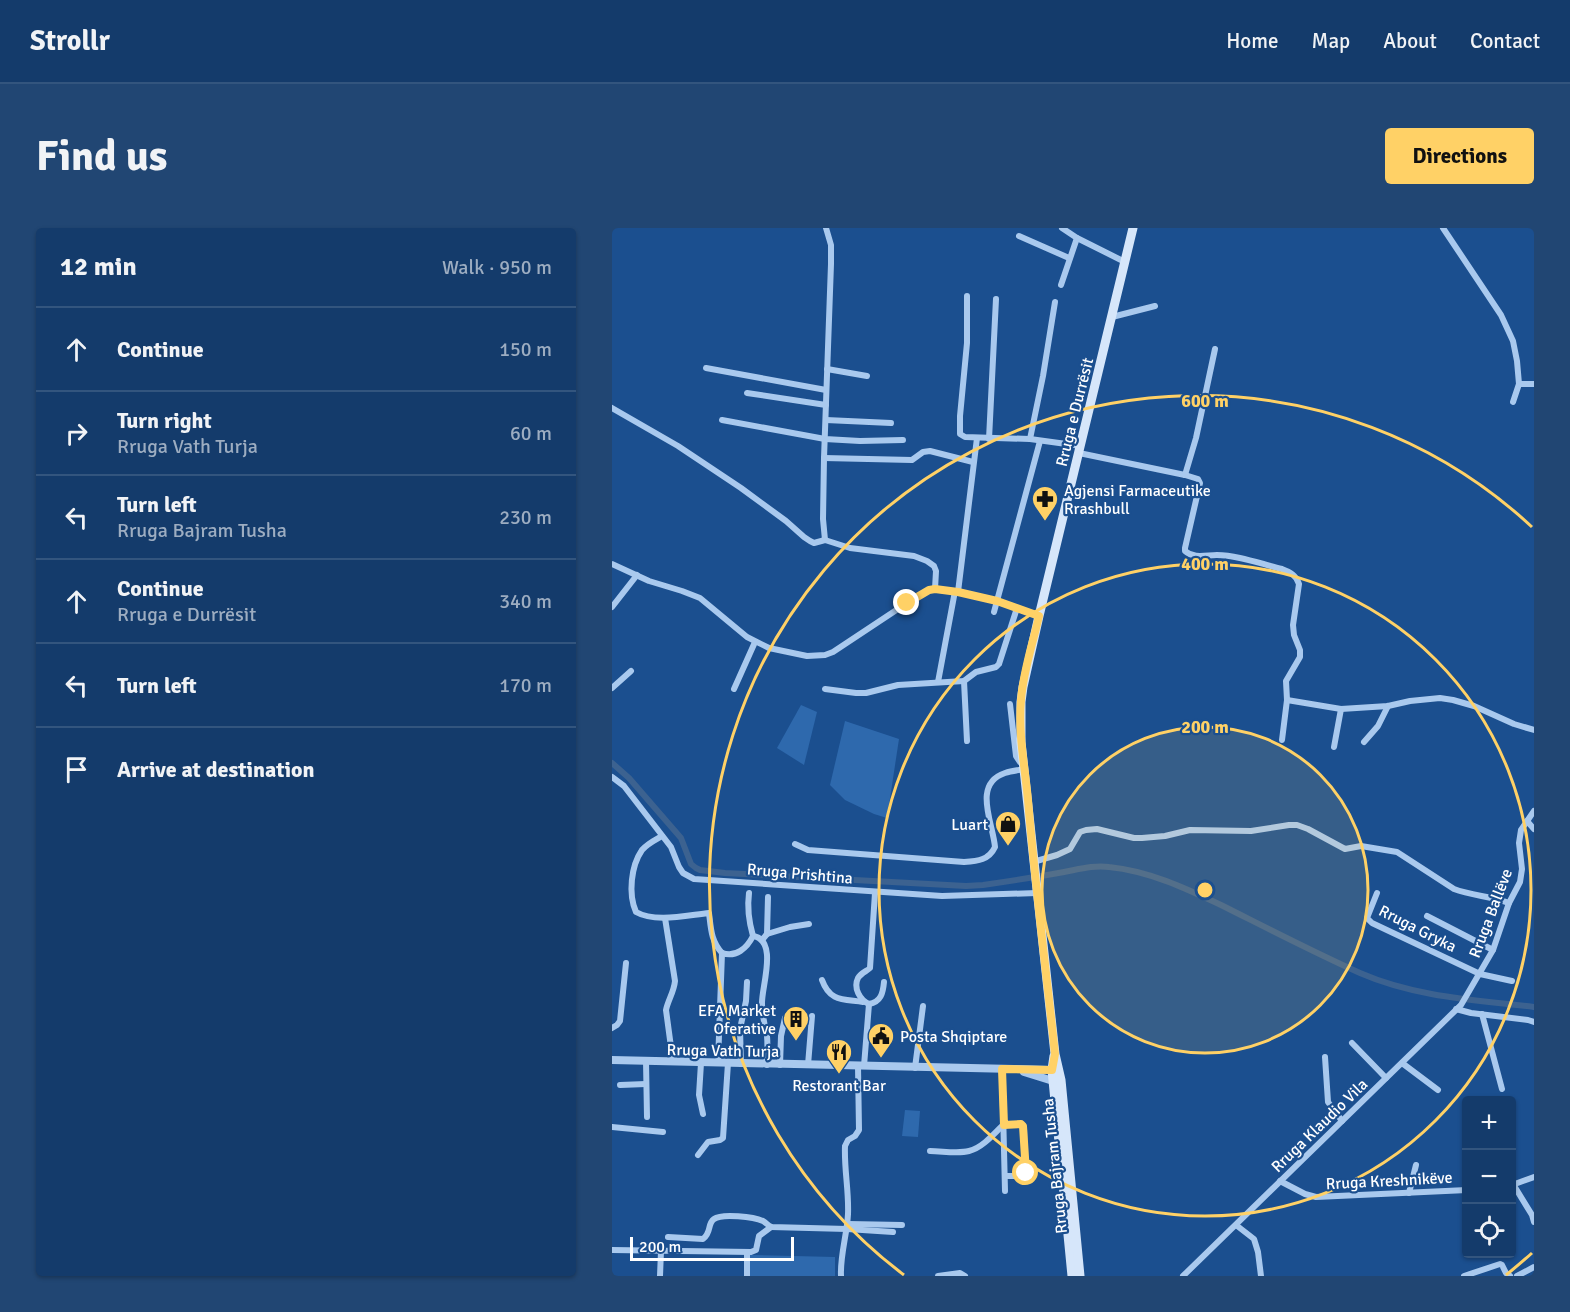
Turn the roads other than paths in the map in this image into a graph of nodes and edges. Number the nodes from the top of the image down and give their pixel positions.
1 (826, 228) edge
2 (1062, 228) edge
3 (1134, 228) edge
4 (1443, 228) edge
5 (1018, 236) dead end
6 (1077, 238) junction
7 (1069, 258) junction
8 (1125, 262) junction
9 (1061, 285) dead end
10 (967, 296) dead end
11 (996, 298) dead end
12 (1055, 302) dead end
13 (1155, 306) dead end
14 (1112, 317) junction
15 (1215, 349) dead end
16 (706, 368) dead end
17 (827, 369) junction
18 (867, 376) dead end
19 (1518, 384) junction
20 (1534, 384) edge
21 (826, 390) junction
22 (747, 393) dead end
23 (1513, 402) dead end
24 (826, 405) junction
25 (612, 408) edge
26 (722, 420) dead end
27 (826, 420) junction
28 (891, 423) dead end
29 (977, 438) junction
30 (825, 439) junction
31 (989, 439) junction
32 (903, 440) dead end
33 (1030, 440) junction
34 (1040, 441) junction
35 (1080, 449) junction
36 (824, 458) junction
37 (974, 462) junction
38 (1185, 475) junction
39 (825, 540) junction
40 (612, 564) edge
41 (637, 575) junction
42 (935, 589) junction
43 (956, 592) junction
44 (997, 601) junction
45 (612, 607) edge
46 (1017, 608) junction
47 (994, 612) dead end
48 (1039, 616) junction
49 (755, 642) junction
50 (631, 670) dead end
51 (964, 681) junction
52 (938, 682) junction
53 (612, 688) edge
54 (734, 689) dead end
55 (825, 689) dead end
56 (1287, 700) junction
57 (1010, 704) dead end
58 (1388, 706) junction
59 (1341, 709) junction
60 (1534, 730) edge
61 (1282, 740) dead end
62 (967, 741) dead end
63 (1364, 742) dead end
64 (1334, 747) dead end
65 (1024, 767) junction
66 (612, 777) edge
67 (1534, 811) edge
68 (1527, 821) junction
69 (1534, 829) edge
70 (662, 836) junction
71 (795, 844) dead end
72 (1034, 863) junction
73 (1036, 890) junction
74 (749, 893) dead end
75 (875, 893) junction
76 (1377, 893) dead end
77 (768, 897) dead end
78 (1509, 903) junction
79 (1427, 916) dead end
80 (665, 918) junction
81 (809, 924) dead end
82 (767, 934) junction
83 (753, 936) junction
84 (762, 940) junction
85 (1493, 950) junction
86 (722, 953) junction
87 (626, 963) dead end
88 (1480, 974) junction
89 (822, 980) dead end
90 (1512, 981) dead end
91 (747, 982) dead end
92 (884, 982) dead end
93 (1470, 990) joint
94 (866, 1003) junction
95 (923, 1006) dead end
96 (1458, 1007) junction
97 (1482, 1014) junction
98 (812, 1016) dead end
99 (785, 1018) dead end
100 (1534, 1022) edge
101 (612, 1029) edge
102 (1352, 1043) dead end
103 (1325, 1057) dead end
104 (612, 1060) edge
105 (646, 1061) junction
106 (673, 1062) junction
107 (701, 1063) junction
108 (718, 1063) junction
109 (729, 1063) junction
110 (1402, 1063) junction
111 (741, 1064) junction
112 (767, 1065) junction
113 (780, 1065) junction
114 (808, 1065) junction
115 (861, 1066) junction
116 (915, 1068) junction
117 (1002, 1069) junction
118 (1056, 1076) junction
119 (1386, 1078) junction
120 (620, 1084) dead end
121 (646, 1084) junction
122 (1502, 1089) dead end
123 (1438, 1090) dead end
124 (703, 1114) dead end
125 (647, 1117) dead end
126 (1342, 1121) junction
127 (1004, 1125) junction
128 (612, 1126) edge
129 (663, 1132) dead end
130 (930, 1152) dead end
131 (698, 1155) dead end
132 (1416, 1165) dead end
133 (1005, 1176) junction
134 (1534, 1178) edge
135 (1280, 1181) junction
136 (1516, 1183) edge
137 (1462, 1190) edge
138 (1516, 1190) edge
139 (1005, 1191) dead end
140 (1409, 1192) junction
141 (1534, 1222) edge
142 (902, 1225) dead end
143 (1236, 1225) junction
144 (771, 1227) junction
145 (847, 1227) junction
146 (892, 1233) dead end
147 (668, 1237) dead end
148 (612, 1250) edge
149 (661, 1251) junction
150 (747, 1252) junction
151 (1534, 1267) edge
152 (660, 1276) edge
153 (747, 1276) edge
154 (841, 1276) edge
155 (938, 1276) edge
156 (965, 1276) edge
157 (1072, 1276) edge
158 (1080, 1276) edge
159 (1183, 1276) edge
160 (1261, 1276) edge
161 (1464, 1276) edge
162 (1510, 1276) edge
163 (1517, 1276) edge

1 - 17 street
2 - 6 street
3 - 8 main road, Rruga e Durrësit
4 - 19 street
5 - 7 street
6 - 7 street
6 - 8 street
7 - 9 street
8 - 14 main road, Rruga e Durrësit
10 - 29 street
11 - 31 street
12 - 33 street
13 - 14 street
14 - 35 main road, Rruga e Durrësit
15 - 38 street
16 - 21 street
17 - 18 street
17 - 21 street
19 - 20 street
19 - 23 street
21 - 24 street
22 - 24 street
24 - 27 street
25 - 39 street
26 - 30 street
27 - 28 street
27 - 30 street
29 - 31 street
29 - 37 street
30 - 32 street
30 - 36 street
31 - 33 street
33 - 34 street
34 - 35 street
34 - 44 street
35 - 38 street
35 - 48 main road, Rruga e Durrësit
36 - 37 street
36 - 39 street
37 - 43 street
38 - 56 street
39 - 42 street
40 - 41 street
41 - 45 street
41 - 49 street
42 - 43 street
42 - 49 street
43 - 44 street
43 - 52 street
44 - 46 street
44 - 47 street
46 - 48 street
46 - 51 street
48 - 65 main road, Rruga e Durrësit
49 - 54 street
50 - 53 street
51 - 52 street
51 - 62 street
52 - 55 street
56 - 59 street
56 - 61 street
57 - 65 street
58 - 59 street
58 - 60 street
58 - 63 street
59 - 64 street
65 - 71 street
65 - 72 main road, Rruga e Durrësit
66 - 70 street, Rruga Prishtina
67 - 68 street, Rruga Ballëve
68 - 69 street
68 - 78 street, Rruga Ballëve
70 - 75 street, Rruga Prishtina
70 - 80 street
72 - 73 main road, Rruga e Durrësit
72 - 78 street
73 - 75 street, Rruga Prishtina
73 - 118 main road, Rruga Bajram Tusha
74 - 83 street
75 - 94 street
76 - 88 street, Rruga Gryka
77 - 82 street
78 - 85 street, Rruga Ballëve
79 - 85 street
80 - 86 street
80 - 106 street
81 - 82 street
82 - 84 street
83 - 84 street
83 - 86 street
84 - 112 street
85 - 88 street, Rruga Ballëve
86 - 108 street
87 - 101 street
88 - 90 street
88 - 93 street, Rruga Ballëve
89 - 94 street
91 - 111 street
92 - 94 street
93 - 96 street, Rruga Klaudio Vila
94 - 115 street
95 - 116 street
96 - 97 street
96 - 110 street, Rruga Klaudio Vila
97 - 100 street
97 - 122 street
98 - 114 street
99 - 113 street
102 - 119 street
103 - 126 street
104 - 105 street, Rruga Vath Turja
105 - 106 street, Rruga Vath Turja
105 - 121 street
106 - 107 street, Rruga Vath Turja
107 - 108 street, Rruga Vath Turja
107 - 124 street
108 - 109 street, Rruga Vath Turja
109 - 111 street, Rruga Vath Turja
109 - 131 street
110 - 119 street, Rruga Klaudio Vila
110 - 123 street
111 - 112 street, Rruga Vath Turja
112 - 113 street, Rruga Vath Turja
113 - 114 street, Rruga Vath Turja
114 - 115 street, Rruga Vath Turja
115 - 116 street, Rruga Vath Turja
115 - 145 street
116 - 117 street, Rruga Vath Turja
117 - 118 street, Rruga Vath Turja
117 - 127 street
118 - 157 main road, Rruga Bajram Tusha
118 - 158 main road, Rruga Bajram Tusha
119 - 126 street, Rruga Klaudio Vila
120 - 121 street
121 - 125 street
126 - 135 street, Rruga Klaudio Vila
127 - 130 street
127 - 133 street
127 - 133 street
128 - 129 street
132 - 140 street
133 - 139 street
134 - 136 street
135 - 140 street, Rruga Kreshnikëve
135 - 143 street, Rruga Klaudio Vila
137 - 140 street, Rruga Kreshnikëve
138 - 141 street
142 - 145 street
143 - 159 street, Rruga Klaudio Vila
143 - 160 street
144 - 145 street
144 - 147 street
144 - 150 street
145 - 146 street
145 - 154 street
148 - 149 street
149 - 150 street
149 - 152 street
150 - 153 street
151 - 163 street
155 - 156 street
161 - 162 street

